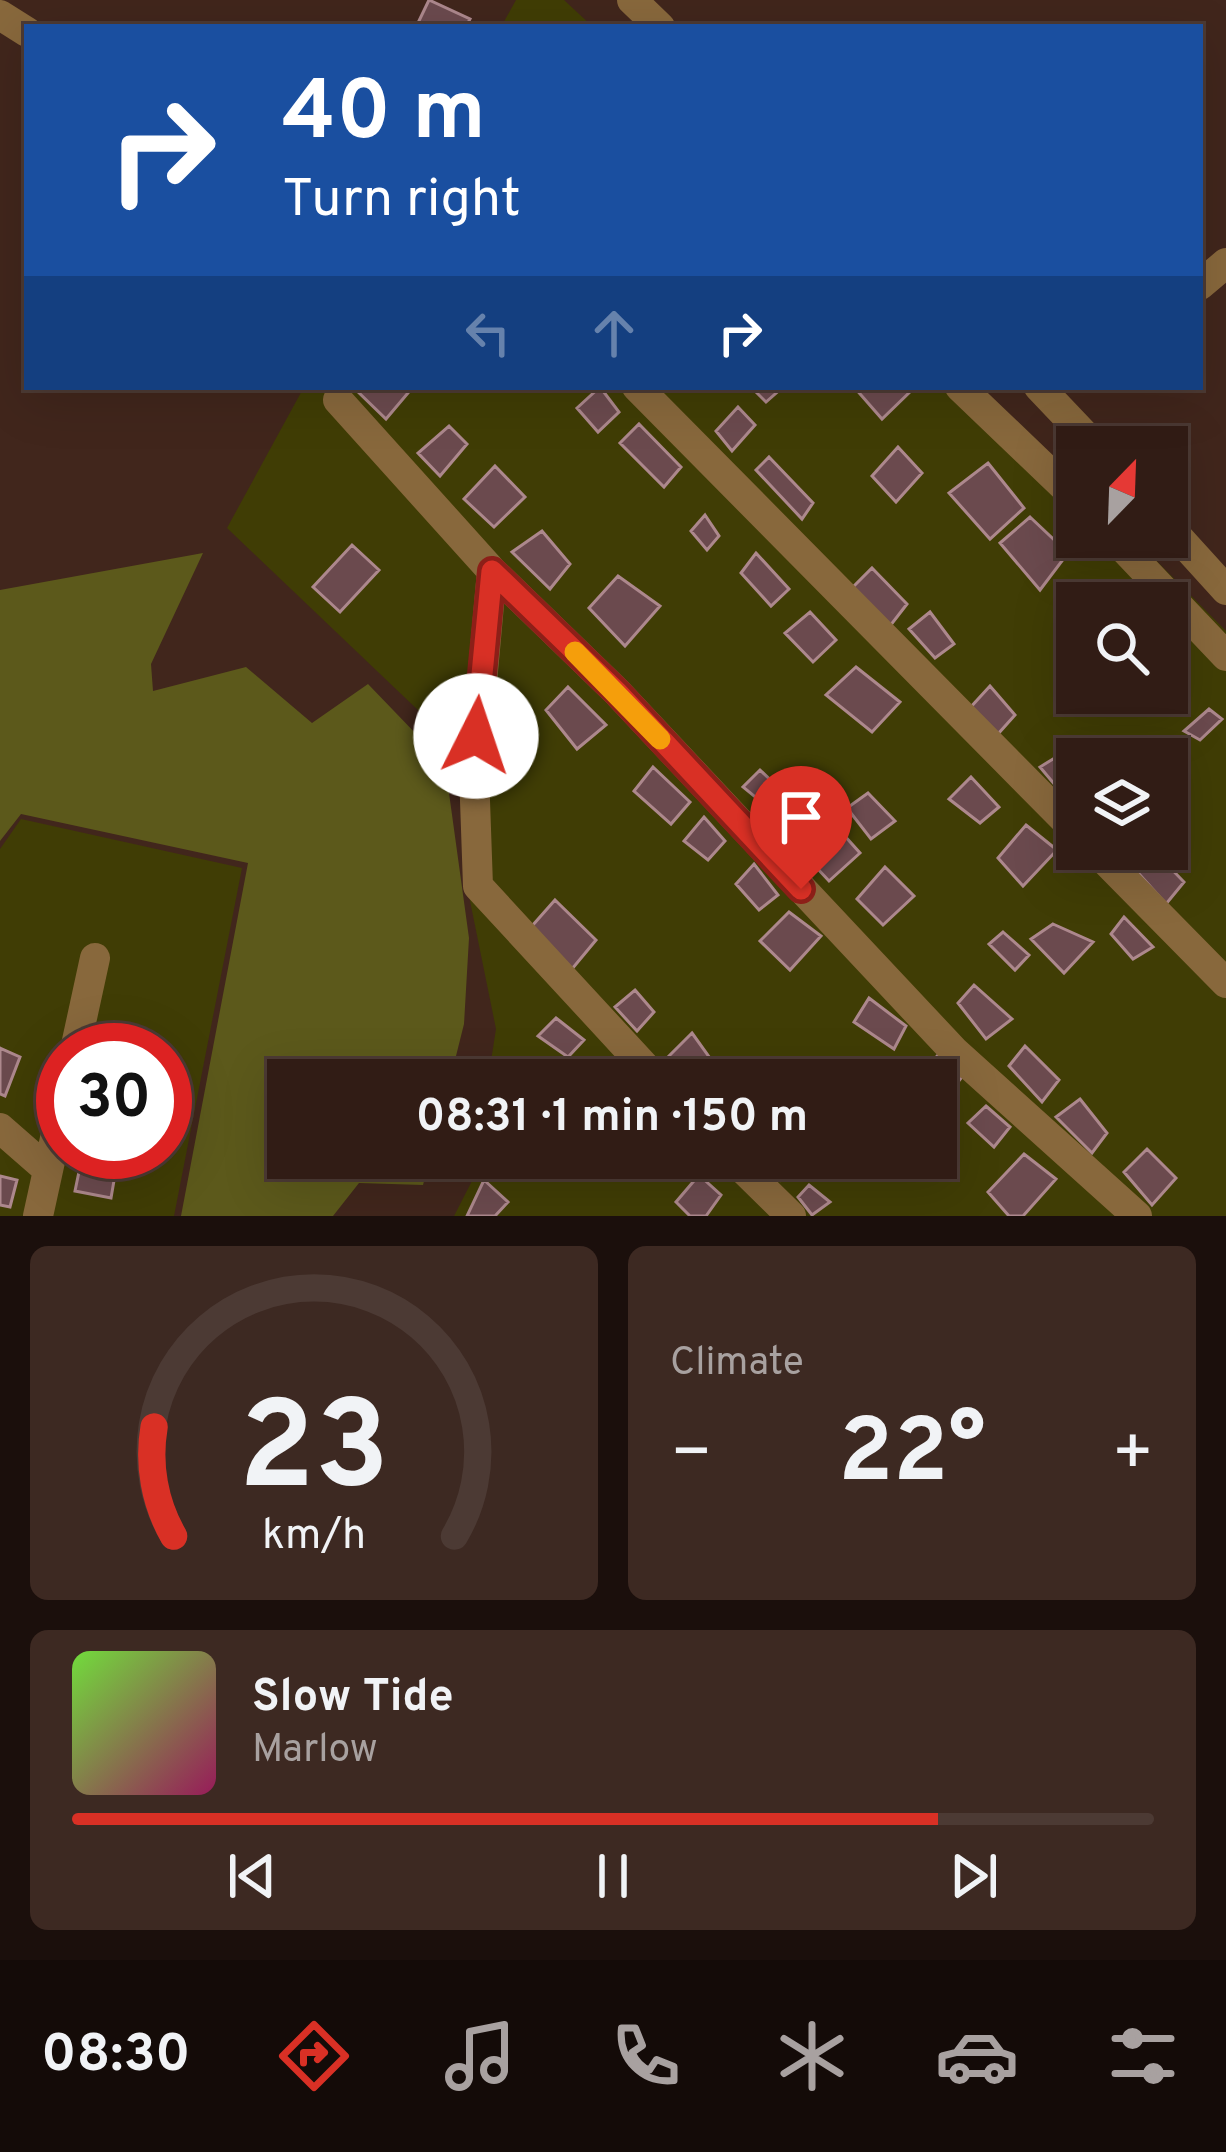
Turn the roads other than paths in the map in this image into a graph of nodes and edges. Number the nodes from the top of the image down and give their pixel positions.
1 (632, 0) edge
2 (657, 24) edge
3 (641, 390) edge
4 (963, 390) edge
5 (1060, 394) edge
6 (338, 400) dead end
7 (1082, 426) edge
8 (1056, 479) edge
9 (1188, 548) edge
10 (1133, 558) edge
11 (492, 571) junction
12 (1226, 590) edge
13 (1226, 656) edge
14 (1056, 811) edge
15 (1115, 870) edge
16 (95, 958) dead end
17 (1226, 982) edge
18 (80, 1023) edge
19 (638, 1059) edge
20 (0, 1128) edge
21 (36, 1160) edge
22 (46, 1179) edge
23 (753, 1179) edge
24 (38, 1216) edge
25 (791, 1216) edge
26 (1136, 1216) edge

1 - 2 street
3 - 14 street
4 - 8 street
5 - 7 street
6 - 11 street
9 - 12 street
10 - 13 street
11 - 19 street
11 - 26 street
15 - 17 street
16 - 18 street
20 - 21 street
22 - 24 street
23 - 25 street

